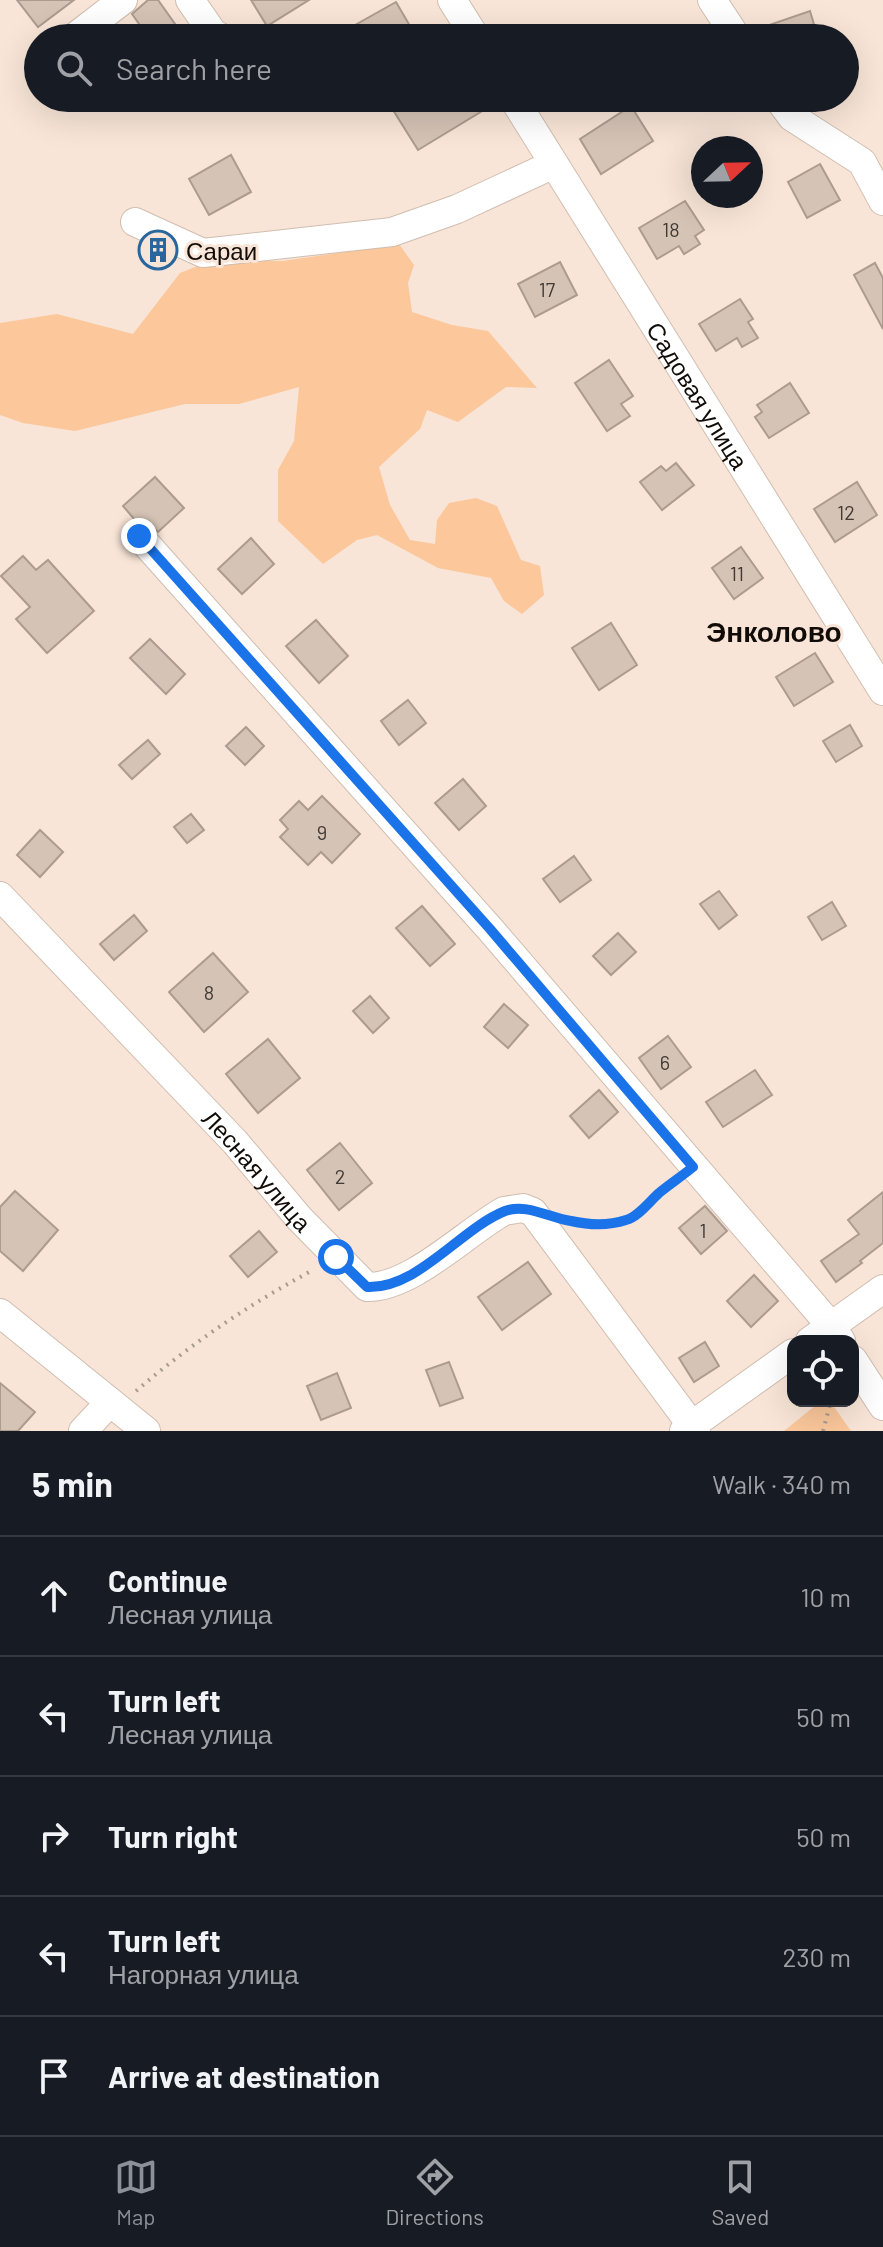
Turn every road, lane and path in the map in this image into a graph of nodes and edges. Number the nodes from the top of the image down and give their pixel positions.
1 (123, 0) edge
2 (190, 0) edge
3 (452, 0) edge
4 (712, 0) edge
5 (92, 24) edge
6 (207, 24) edge
7 (467, 24) edge
8 (728, 24) edge
9 (522, 112) edge
10 (788, 112) edge
11 (554, 164) junction
12 (883, 201) edge
13 (135, 222) dead end
14 (139, 536) dead end
15 (883, 691) edge
16 (0, 896) edge
17 (693, 1167) junction
18 (533, 1212) junction
19 (336, 1257) junction
20 (883, 1289) edge
21 (0, 1313) edge
22 (827, 1335) edge
23 (829, 1335) edge
24 (787, 1357) edge
25 (859, 1369) edge
26 (113, 1404) junction
27 (883, 1406) edge
28 (829, 1407) edge
29 (691, 1429) edge
30 (83, 1431) edge
31 (146, 1431) edge
32 (823, 1431) edge

1 - 5 street
2 - 6 street
3 - 7 street
4 - 8 street
9 - 11 street, Садовая улица
10 - 12 street
11 - 13 street
11 - 15 street, Садовая улица
14 - 17 street
16 - 19 street, Лесная улица
17 - 18 path
17 - 22 street
18 - 19 street, Лесная улица
18 - 29 street
19 - 26 path
20 - 23 street
21 - 26 street
24 - 29 street
25 - 27 street
26 - 30 street
26 - 31 street
28 - 32 path

